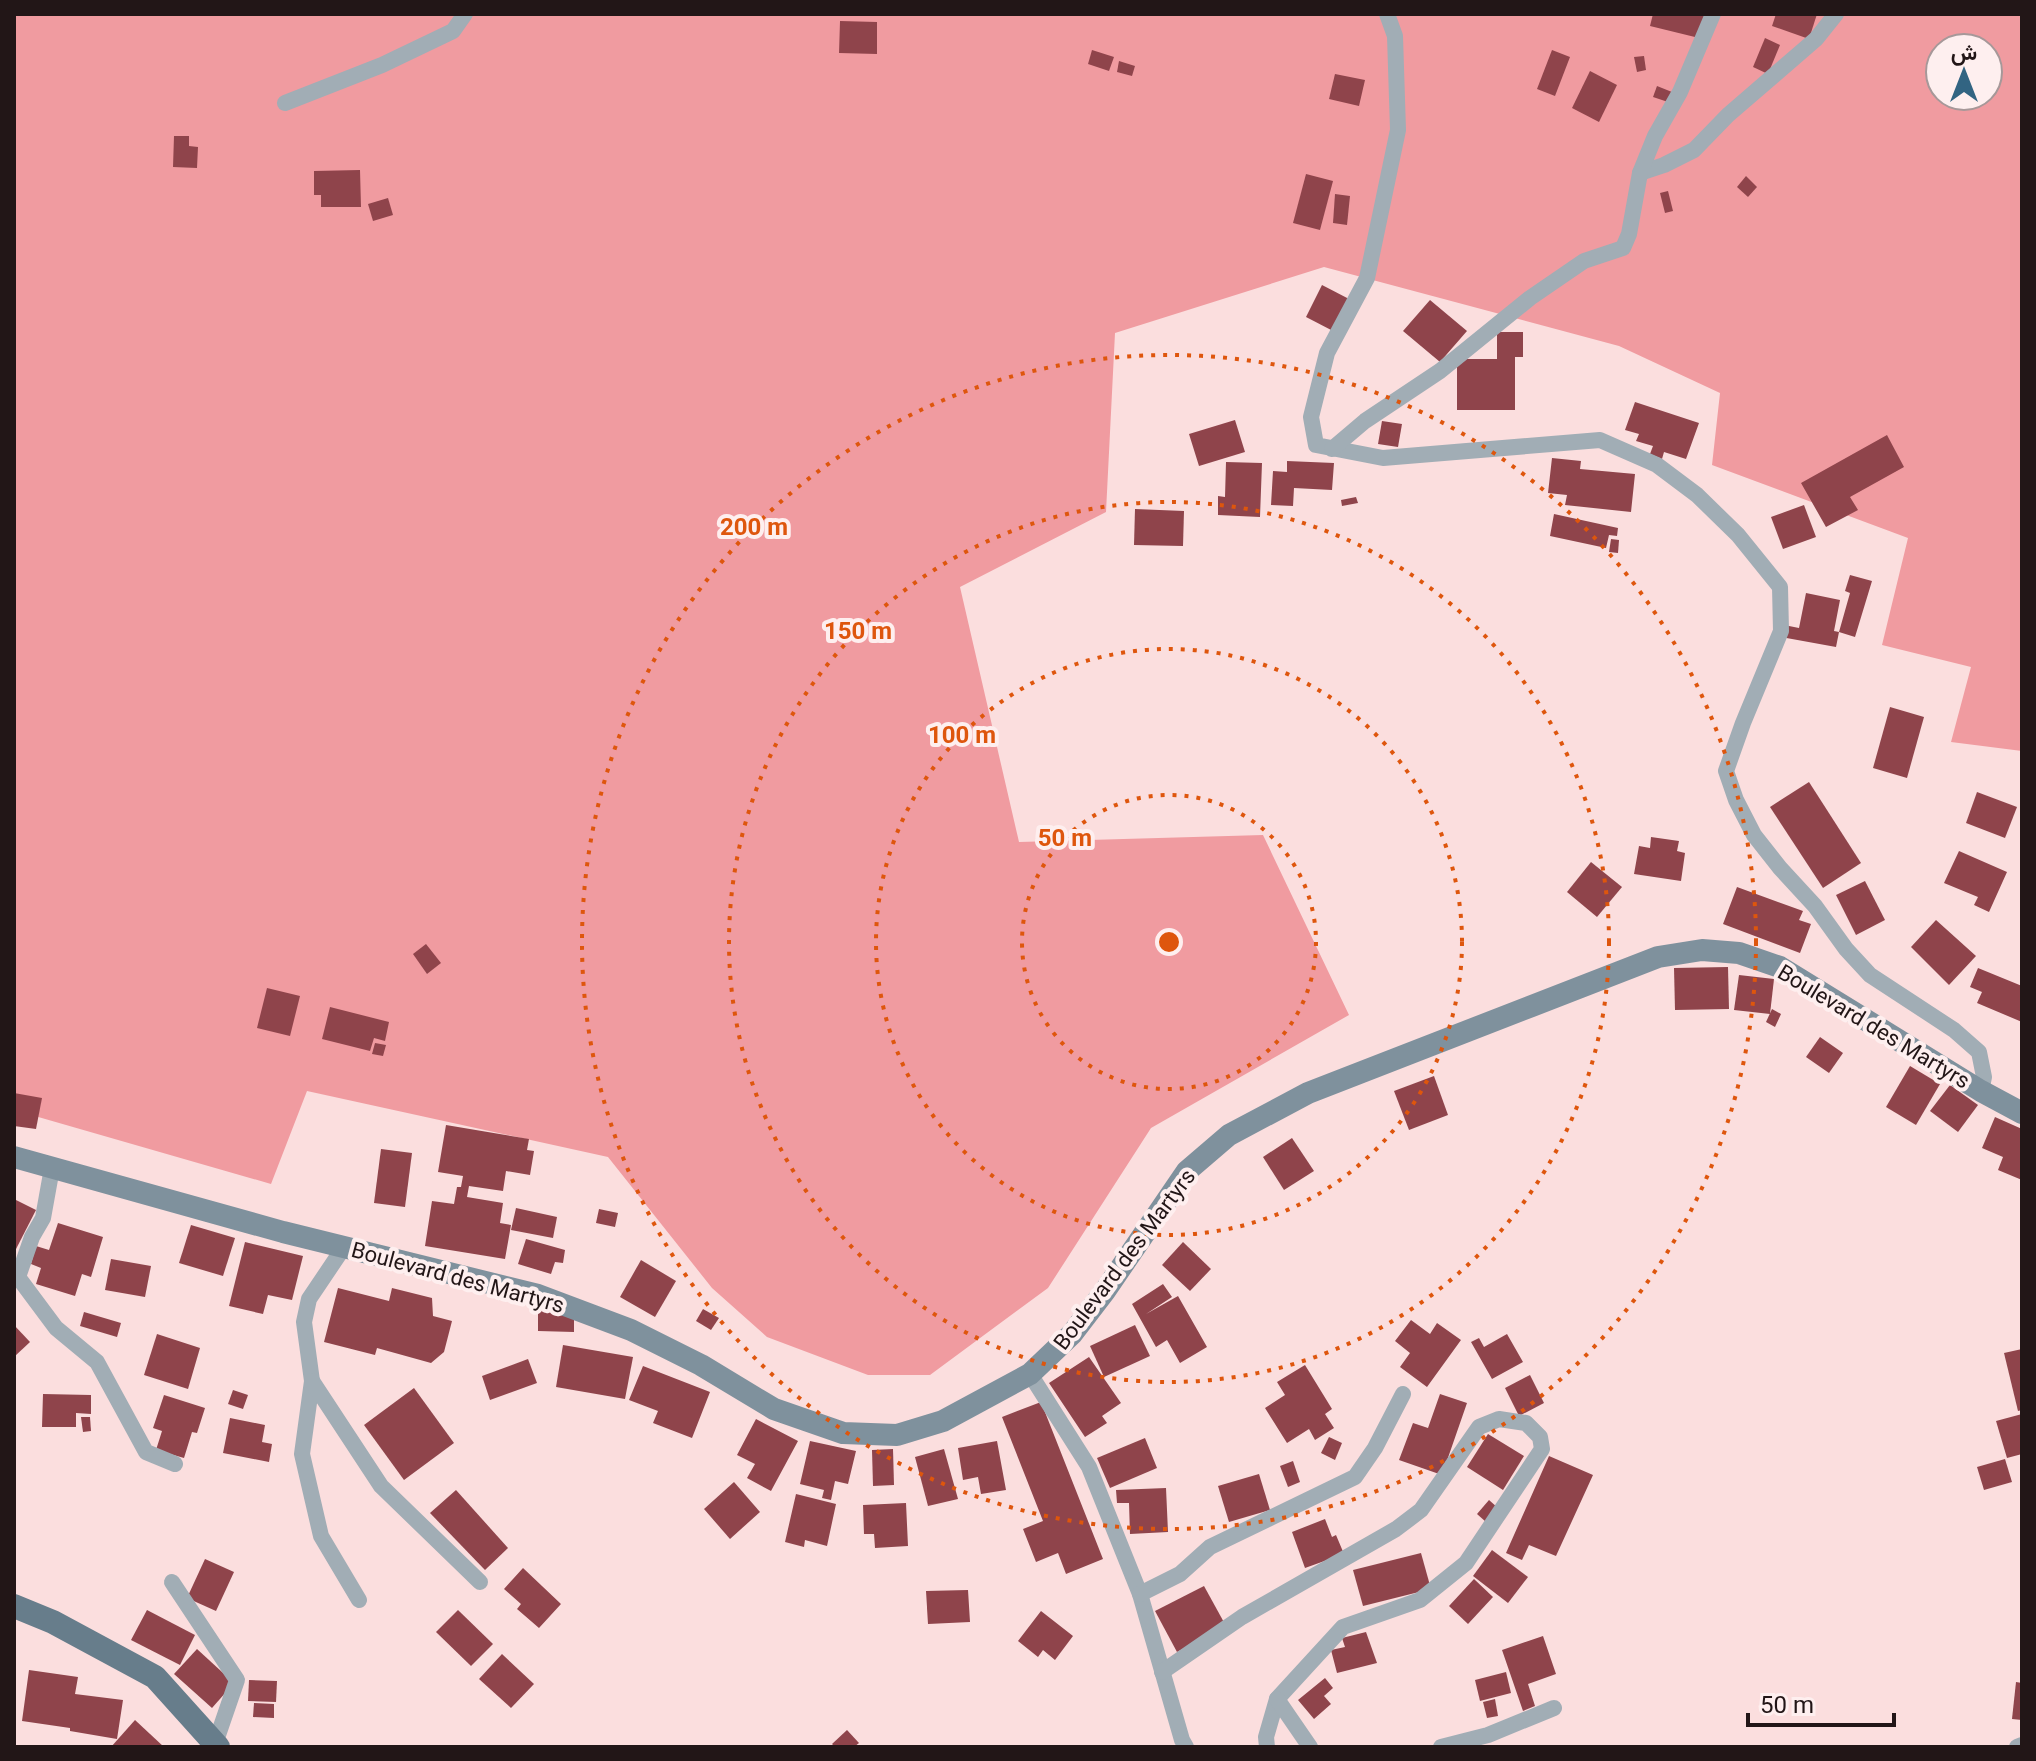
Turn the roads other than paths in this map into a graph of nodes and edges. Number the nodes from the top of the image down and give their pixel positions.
1 (465, 14) edge
2 (1387, 14) edge
3 (1713, 14) edge
4 (1836, 14) edge
5 (285, 103) dead end
6 (1640, 173) junction
7 (1332, 449) junction
8 (1981, 1091) junction
9 (2022, 1113) edge
10 (14, 1157) edge
11 (52, 1168) junction
12 (344, 1247) junction
13 (1031, 1372) junction
14 (312, 1381) junction
15 (1403, 1394) dead end
16 (175, 1464) dead end
17 (172, 1582) dead end
18 (480, 1582) dead end
19 (1140, 1594) junction
20 (359, 1600) dead end
21 (14, 1606) edge
22 (1162, 1672) junction
23 (1277, 1699) junction
24 (1554, 1708) dead end
25 (217, 1744) edge
26 (1186, 1747) edge
27 (1267, 1747) edge
28 (1310, 1747) edge
29 (1441, 1747) edge

1 - 5 street
2 - 7 street
3 - 6 street
4 - 6 street
6 - 7 street
7 - 8 street
8 - 9 main road, Boulevard des Martyrs
8 - 13 main road, Boulevard des Martyrs
10 - 11 main road, Boulevard des Martyrs
11 - 12 main road, Boulevard des Martyrs
11 - 16 street
12 - 13 main road, Boulevard des Martyrs
12 - 14 street
13 - 19 street
14 - 18 street
14 - 20 street
15 - 19 street
17 - 25 street
19 - 22 street
21 - 25 main road
22 - 23 street
22 - 26 street
23 - 27 street
23 - 28 street
24 - 29 street

